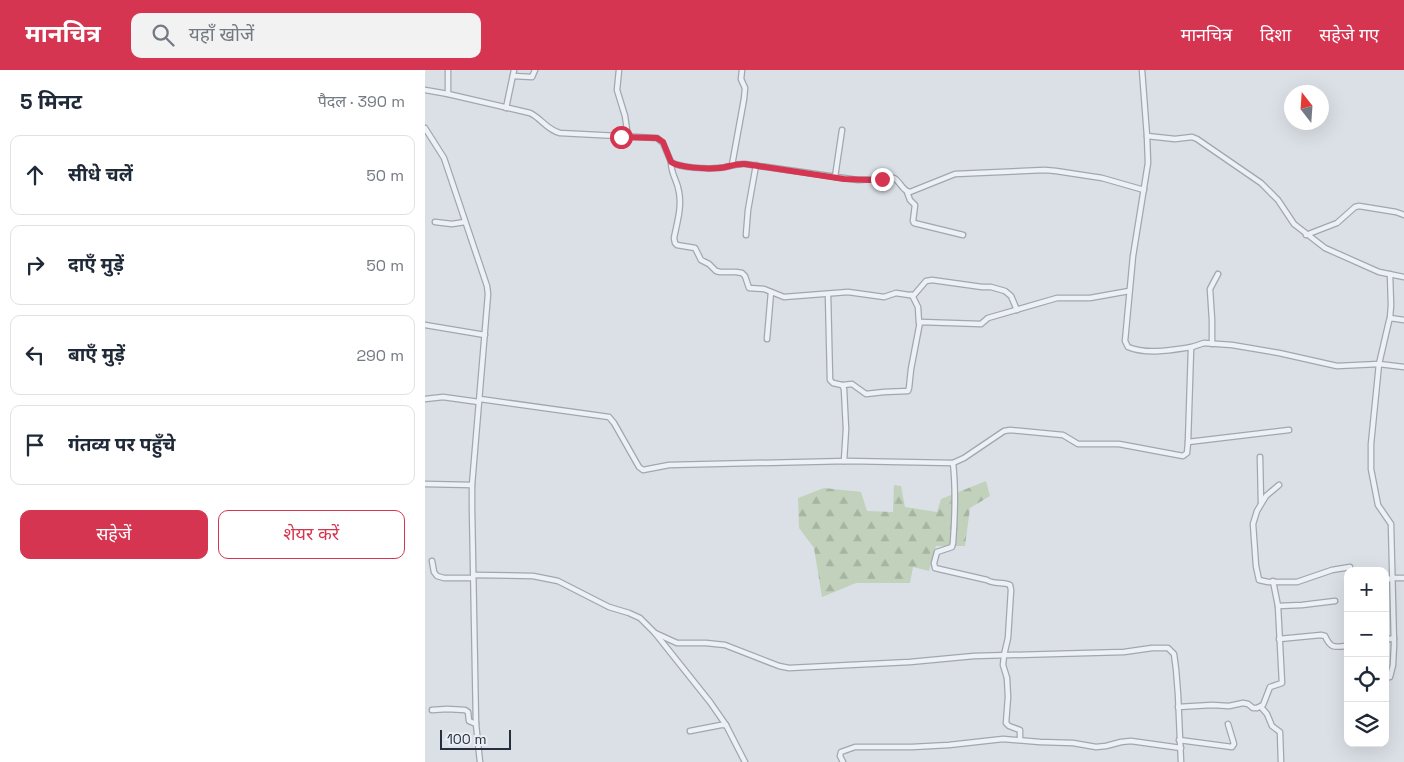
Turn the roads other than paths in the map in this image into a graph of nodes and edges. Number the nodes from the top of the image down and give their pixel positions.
1 (448, 70) edge
2 (514, 70) edge
3 (535, 70) edge
4 (619, 70) edge
5 (742, 70) edge
6 (1142, 70) edge
7 (513, 76) junction
8 (425, 90) edge
9 (448, 94) junction
10 (507, 108) junction
11 (425, 128) edge
12 (842, 130) dead end
13 (1147, 136) junction
14 (628, 137) junction
15 (671, 162) junction
16 (732, 165) junction
17 (756, 165) junction
18 (835, 177) junction
19 (1144, 190) junction
20 (907, 192) junction
21 (1404, 215) edge
22 (435, 222) dead end
23 (465, 222) junction
24 (746, 234) dead end
25 (963, 235) dead end
26 (1306, 235) junction
27 (1218, 274) dead end
28 (1390, 274) junction
29 (1404, 277) edge
30 (1129, 291) junction
31 (771, 292) junction
32 (828, 294) junction
33 (910, 295) junction
34 (1017, 310) junction
35 (1390, 318) junction
36 (1404, 320) edge
37 (919, 322) junction
38 (425, 325) edge
39 (485, 335) junction
40 (767, 339) dead end
41 (1212, 344) junction
42 (1192, 347) junction
43 (1379, 364) junction
44 (1404, 367) edge
45 (843, 386) junction
46 (425, 398) edge
47 (479, 401) junction
48 (1289, 430) dead end
49 (1188, 442) junction
50 (1260, 457) dead end
51 (844, 461) junction
52 (953, 463) junction
53 (425, 484) edge
54 (473, 485) junction
55 (1279, 485) dead end
56 (1261, 504) junction
57 (432, 561) dead end
58 (1344, 568) edge
59 (473, 577) junction
60 (1393, 578) junction
61 (1404, 578) edge
62 (1389, 579) edge
63 (1273, 581) junction
64 (1335, 601) dead end
65 (1278, 606) junction
66 (655, 633) junction
67 (1394, 638) junction
68 (1279, 639) junction
69 (1389, 639) edge
70 (1344, 646) edge
71 (1004, 655) junction
72 (1390, 678) dead end
73 (1178, 707) junction
74 (1261, 707) junction
75 (432, 710) dead end
76 (476, 724) junction
77 (1228, 724) dead end
78 (726, 726) junction
79 (690, 731) dead end
80 (1020, 740) junction
81 (1179, 740) junction
82 (1181, 748) junction
83 (480, 762) edge
84 (745, 762) edge
85 (843, 762) edge
86 (1181, 762) edge
87 (1281, 762) edge

1 - 9 street
2 - 7 street
3 - 7 street
4 - 14 street
5 - 16 street
6 - 13 street
7 - 10 street
8 - 9 street
9 - 10 street
10 - 14 street
11 - 23 street
12 - 18 street
13 - 19 street
13 - 26 street
14 - 15 street
15 - 16 street
15 - 31 street
16 - 17 street
17 - 18 street
17 - 24 street
18 - 20 street
19 - 20 street
19 - 30 street
20 - 25 street
21 - 26 street
22 - 23 street
23 - 39 street
26 - 28 street
27 - 41 street
28 - 29 street
28 - 35 street
30 - 34 street
30 - 42 street
31 - 32 street
31 - 40 street
32 - 33 street
32 - 45 street
33 - 34 street
33 - 37 street
34 - 37 street
35 - 36 street
35 - 43 street
37 - 45 street
38 - 39 street
39 - 47 street
41 - 42 street
41 - 43 street
42 - 49 street
43 - 44 street
43 - 60 street
45 - 51 street
46 - 47 street
47 - 51 street
47 - 54 street
48 - 49 street
49 - 52 street
50 - 56 street
51 - 52 street
52 - 71 street
53 - 54 street
54 - 59 street
55 - 56 street
56 - 63 street
57 - 59 street
58 - 63 street
59 - 66 street
59 - 76 street
60 - 61 street
60 - 62 street
60 - 67 street
63 - 65 street
64 - 65 street
65 - 68 street
66 - 71 street
66 - 78 street
67 - 69 street
67 - 72 street
68 - 70 street
68 - 74 street
71 - 73 street
71 - 80 street
73 - 74 street
73 - 81 street
74 - 87 street
75 - 76 street
76 - 83 street
77 - 81 street
78 - 79 street
78 - 84 street
80 - 82 street
80 - 85 street
81 - 82 street
82 - 86 street

